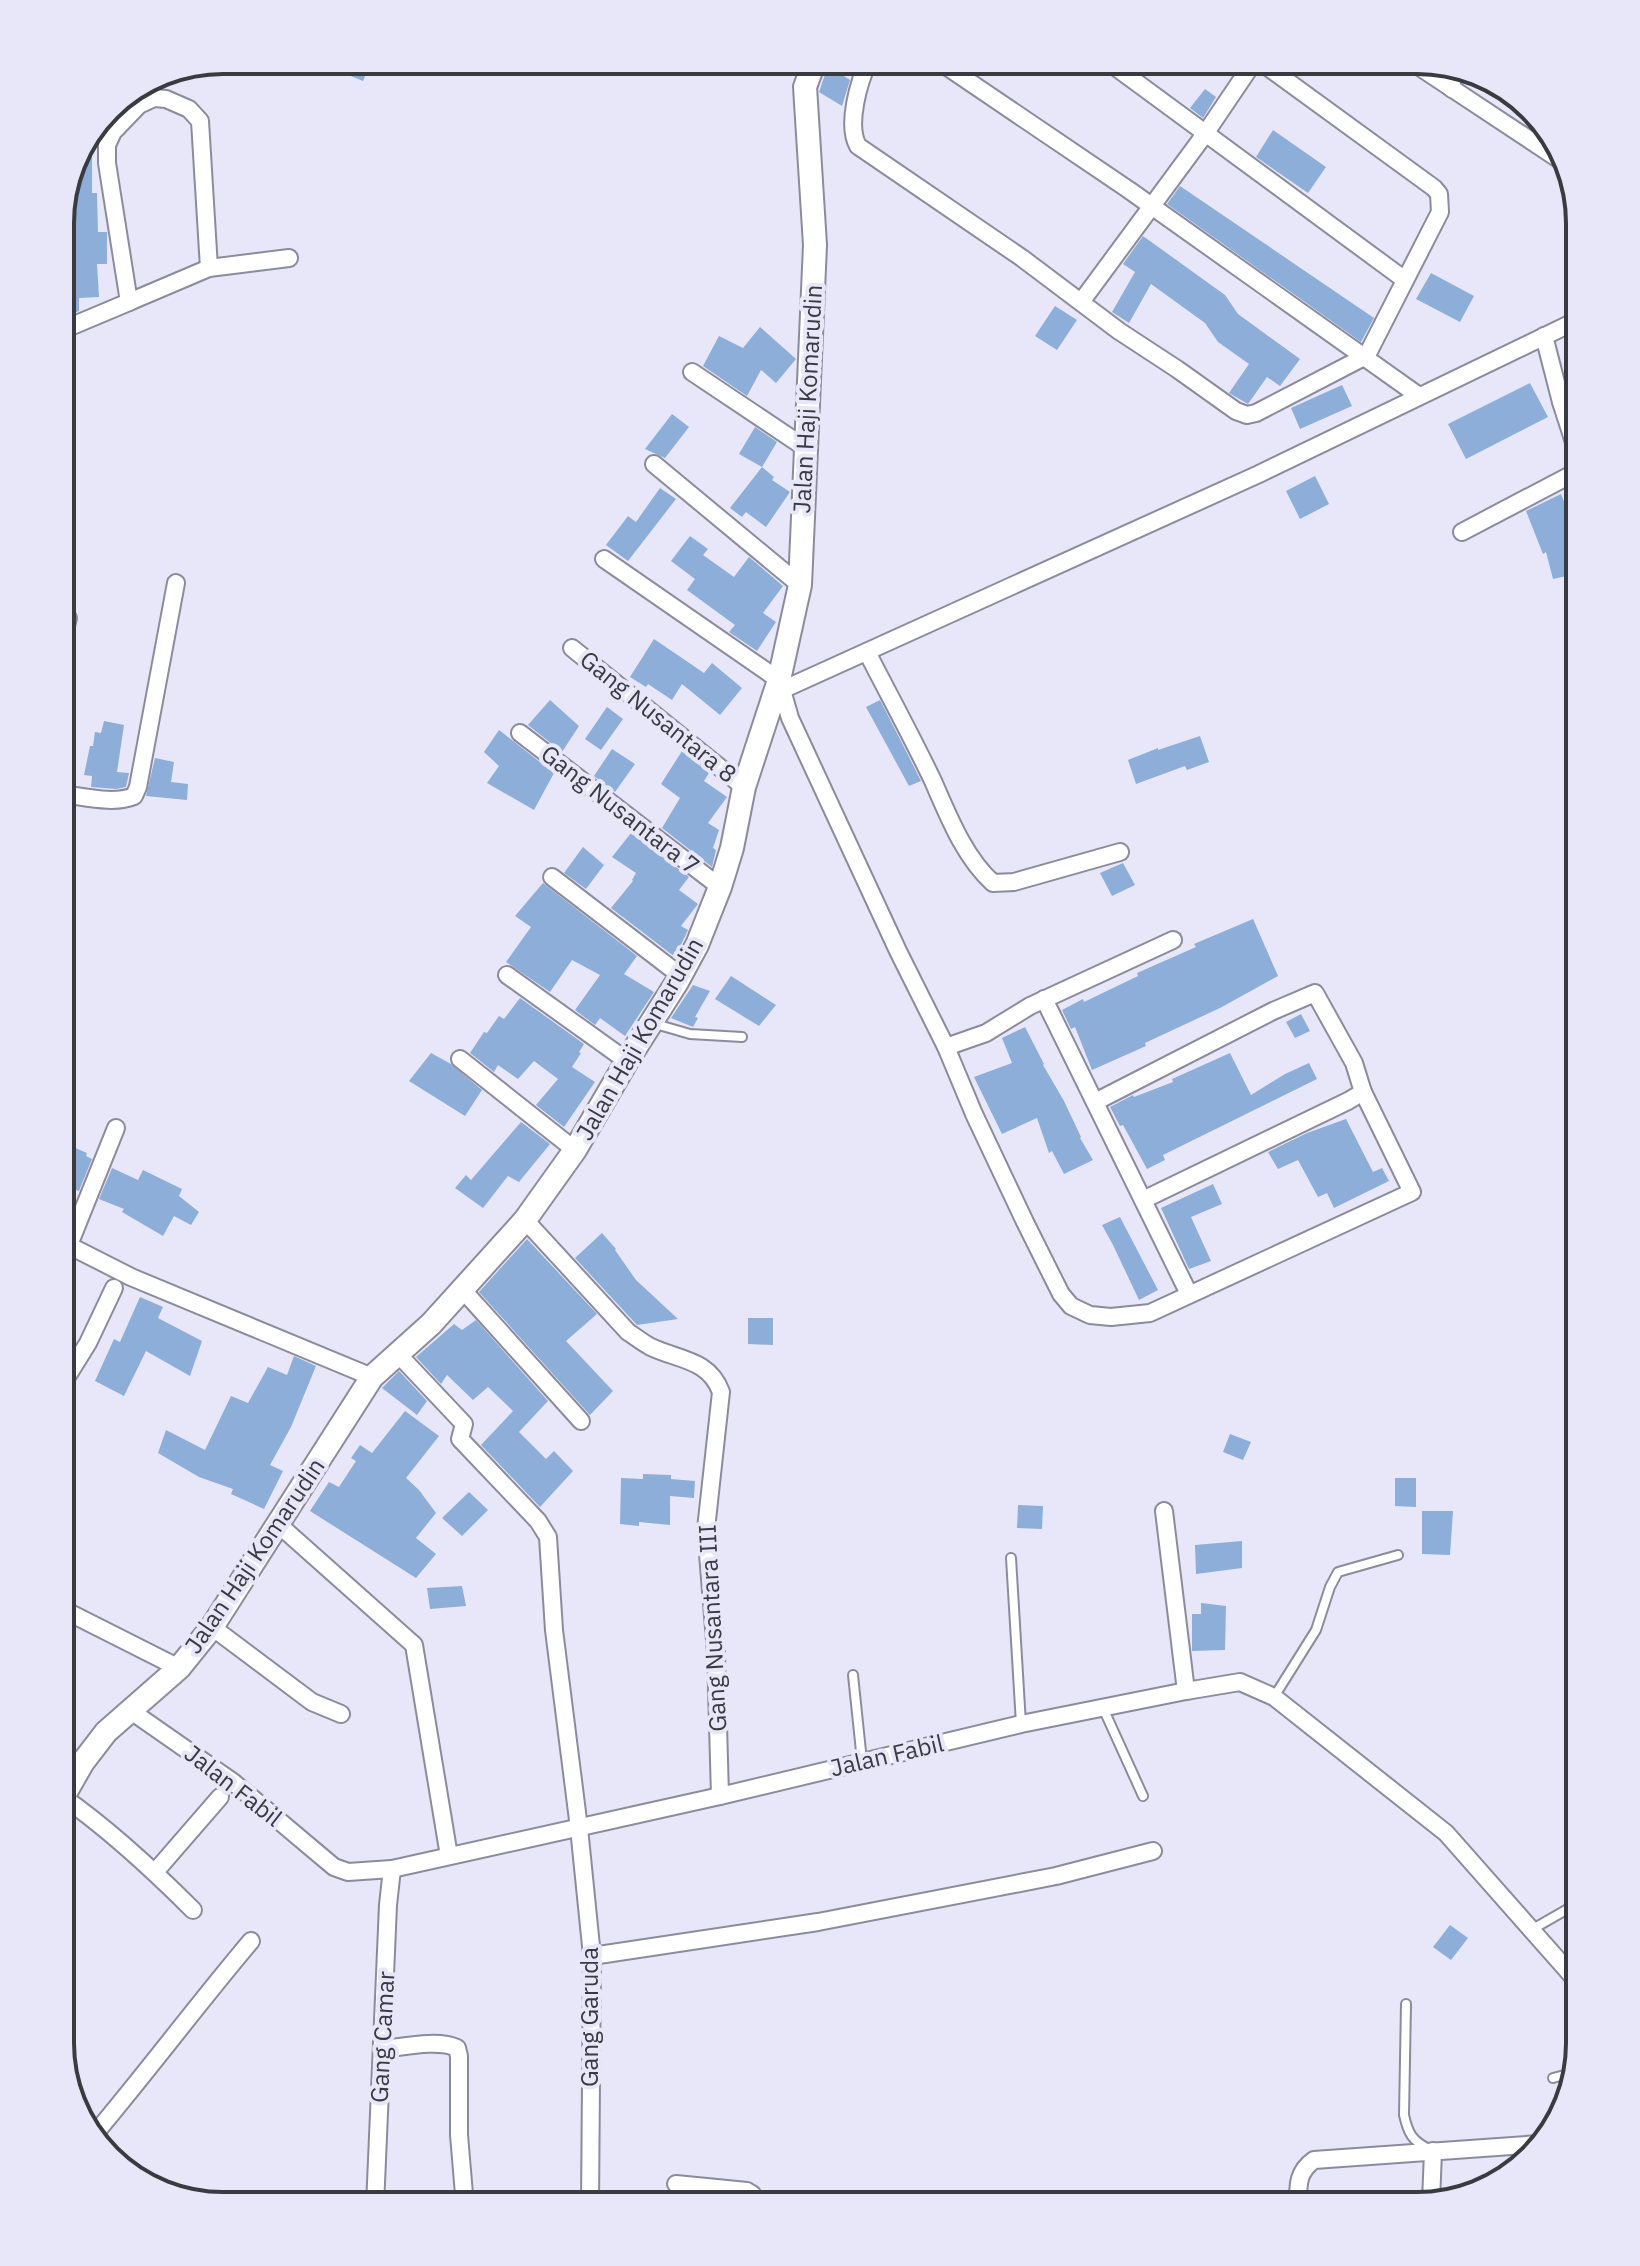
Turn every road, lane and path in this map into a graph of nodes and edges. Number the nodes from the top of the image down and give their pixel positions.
1 (810, 74) edge
2 (862, 74) edge
3 (957, 74) edge
4 (1125, 74) edge
5 (1246, 74) edge
6 (1275, 74) edge
7 (1431, 75) edge
8 (1452, 79) edge
9 (1452, 89) junction
10 (1205, 134) junction
11 (1547, 152) edge
12 (1152, 207) junction
13 (289, 258) dead end
14 (209, 268) junction
15 (1405, 280) junction
16 (129, 302) junction
17 (1081, 302) junction
18 (74, 325) edge
19 (1566, 326) edge
20 (1544, 336) junction
21 (1365, 357) junction
22 (692, 372) dead end
23 (1419, 396) junction
24 (1566, 401) edge
25 (1561, 402) junction
26 (1566, 418) edge
27 (807, 449) junction
28 (654, 464) dead end
29 (1566, 477) edge
30 (1462, 532) dead end
31 (604, 559) dead end
32 (176, 583) dead end
33 (800, 585) junction
34 (572, 648) dead end
35 (867, 652) junction
36 (780, 685) junction
37 (520, 733) dead end
38 (744, 787) junction
39 (74, 796) edge
40 (1120, 852) dead end
41 (552, 877) dead end
42 (720, 887) junction
43 (1173, 940) dead end
44 (507, 975) dead end
45 (681, 976) junction
46 (1044, 999) junction
47 (651, 1023) junction
48 (742, 1037) dead end
49 (946, 1047) junction
50 (460, 1059) dead end
51 (627, 1061) junction
52 (1363, 1092) junction
53 (1095, 1102) junction
54 (116, 1128) dead end
55 (575, 1150) junction
56 (1143, 1200) junction
57 (525, 1220) junction
58 (74, 1223) edge
59 (74, 1248) edge
60 (114, 1288) dead end
61 (461, 1288) junction
62 (1189, 1294) junction
63 (397, 1353) junction
64 (74, 1366) edge
65 (372, 1377) junction
66 (581, 1421) dead end
67 (1164, 1511) dead end
68 (278, 1524) junction
69 (1398, 1555) dead end
70 (1011, 1558) dead end
71 (74, 1615) edge
72 (212, 1627) junction
73 (179, 1668) junction
74 (853, 1675) dead end
75 (1186, 1691) junction
76 (1274, 1697) junction
77 (1103, 1707) junction
78 (131, 1711) junction
79 (341, 1714) dead end
80 (1021, 1724) junction
81 (74, 1760) edge
82 (862, 1761) junction
83 (83, 1762) junction
84 (74, 1778) edge
85 (720, 1796) junction
86 (1143, 1796) dead end
87 (220, 1797) dead end
88 (74, 1806) edge
89 (579, 1828) junction
90 (1153, 1851) dead end
91 (449, 1856) junction
92 (392, 1869) junction
93 (155, 1872) junction
94 (193, 1910) dead end
95 (1566, 1910) edge
96 (1530, 1930) junction
97 (251, 1941) dead end
98 (592, 1956) junction
99 (1566, 1969) edge
100 (1406, 2004) dead end
101 (383, 2049) junction
102 (1562, 2076) edge
103 (1553, 2078) dead end
104 (101, 2127) edge
105 (1525, 2145) edge
106 (1433, 2151) junction
107 (676, 2184) dead end
108 (1431, 2191) edge
109 (376, 2192) edge
110 (464, 2192) edge
111 (590, 2192) edge
112 (749, 2192) edge
113 (1297, 2192) edge

1 - 27 street, Jalan Haji Komarudin
2 - 17 street
3 - 12 street
4 - 10 street
5 - 10 street
6 - 15 street
7 - 9 street
8 - 9 street
9 - 11 street
10 - 12 street
10 - 15 street
12 - 17 street
12 - 21 street
13 - 14 street
14 - 16 street
14 - 16 street
15 - 21 street
16 - 18 street
17 - 21 street
19 - 20 street
20 - 23 street
20 - 25 street
21 - 23 street
22 - 27 street
23 - 35 street
24 - 25 street
25 - 26 street
27 - 33 street, Jalan Haji Komarudin
28 - 33 street
29 - 30 street
31 - 36 street
32 - 39 street
33 - 36 street, Jalan Haji Komarudin
34 - 38 street, Gang Nusantara 8
35 - 36 street
35 - 40 street
36 - 38 street, Jalan Haji Komarudin
36 - 49 street
37 - 42 street, Gang Nusantara 7
38 - 42 street, Jalan Haji Komarudin
41 - 45 street
42 - 45 street, Jalan Haji Komarudin
43 - 46 street
44 - 51 street
45 - 47 street, Jalan Haji Komarudin
46 - 49 street
46 - 53 street
47 - 48 lane
47 - 51 street, Jalan Haji Komarudin
49 - 62 street
50 - 55 street
51 - 55 street, Jalan Haji Komarudin
52 - 53 street
52 - 56 street
52 - 62 street
53 - 56 street
54 - 58 street
55 - 57 street, Jalan Haji Komarudin
56 - 62 street
57 - 61 street, Jalan Haji Komarudin
57 - 85 street, Gang Nusantara III
59 - 65 street
60 - 64 street
61 - 63 street, Jalan Haji Komarudin
61 - 66 street
63 - 65 street, Jalan Haji Komarudin
63 - 89 street, Gang Garuda
65 - 68 street, Jalan Haji Komarudin
67 - 75 street
68 - 72 street, Jalan Haji Komarudin
68 - 91 street
69 - 76 lane
70 - 80 lane
71 - 73 street
72 - 73 street, Jalan Haji Komarudin
72 - 79 street
73 - 78 street, Jalan Haji Komarudin
74 - 82 lane
75 - 76 street, Jalan Fabil
75 - 77 street, Jalan Fabil
76 - 96 street, Jalan Fabil
77 - 80 street, Jalan Fabil
77 - 86 lane
78 - 83 street, Jalan Haji Komarudin
78 - 92 street, Jalan Fabil
80 - 82 street, Jalan Fabil
81 - 83 street
82 - 85 street, Jalan Fabil
83 - 84 street, Jalan Haji Komarudin
85 - 89 street, Jalan Fabil
87 - 93 street
88 - 93 street
89 - 91 street, Jalan Fabil
89 - 98 street, Gang Garuda
90 - 98 street
91 - 92 street, Jalan Fabil
92 - 101 street, Gang Camar
93 - 94 street
95 - 96 lane
96 - 99 street, Jalan Fabil
97 - 104 street
98 - 111 street, Gang Garuda
100 - 106 lane
101 - 109 street, Gang Camar
101 - 110 street
102 - 103 lane
105 - 106 street
106 - 108 street
106 - 113 street
107 - 112 street

